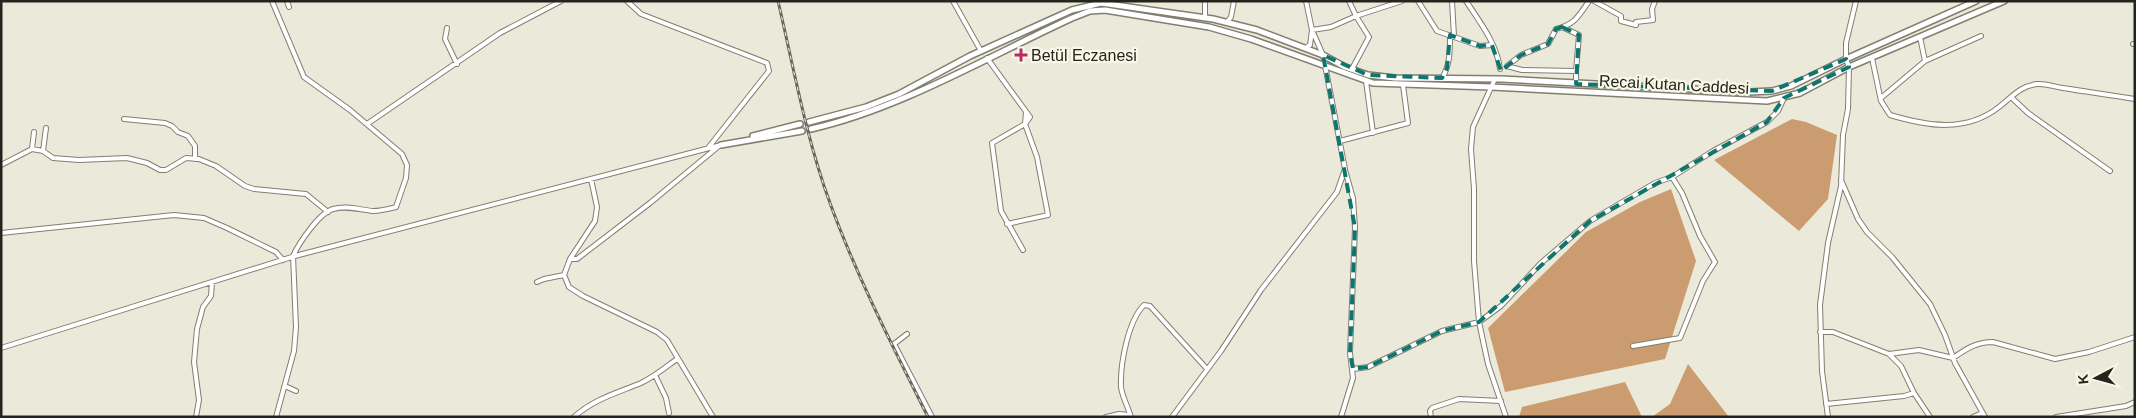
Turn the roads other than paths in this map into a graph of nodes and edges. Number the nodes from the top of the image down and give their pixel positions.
1 (272, 1) edge
2 (287, 1) edge
3 (560, 1) edge
4 (627, 1) edge
5 (952, 1) edge
6 (1205, 1) edge
7 (1234, 1) edge
8 (1306, 1) edge
9 (1349, 1) edge
10 (1402, 1) edge
11 (1418, 1) edge
12 (1452, 1) edge
13 (1466, 1) edge
14 (1590, 1) edge
15 (1594, 1) edge
16 (1655, 1) edge
17 (1856, 1) edge
18 (1976, 1) edge
19 (2004, 1) edge
20 (1090, 3) edge
21 (290, 6) dead end
22 (1090, 11) junction
23 (1356, 16) junction
24 (1205, 18) junction
25 (1227, 22) junction
26 (1562, 27) junction
27 (447, 28) dead end
28 (1312, 30) junction
29 (1452, 35) junction
30 (1981, 36) dead end
31 (1920, 37) junction
32 (1492, 45) junction
33 (1305, 48) junction
34 (981, 51) junction
35 (1323, 55) junction
36 (986, 58) junction
37 (1872, 58) junction
38 (1846, 59) junction
39 (1925, 61) junction
40 (457, 64) junction
41 (1324, 66) junction
42 (1507, 66) junction
43 (1849, 67) junction
44 (1352, 69) junction
45 (1500, 69) junction
46 (1576, 71) junction
47 (1442, 78) junction
48 (1498, 79) junction
49 (1366, 81) junction
50 (1403, 84) junction
51 (1576, 84) junction
52 (1491, 87) junction
53 (2011, 97) junction
54 (1784, 98) junction
55 (1881, 98) junction
56 (2135, 98) edge
57 (124, 119) dead end
58 (809, 122) dead end
59 (367, 124) junction
60 (800, 124) dead end
61 (1025, 124) junction
62 (46, 128) dead end
63 (812, 129) dead end
64 (802, 131) dead end
65 (34, 132) dead end
66 (1373, 133) junction
67 (1340, 141) junction
68 (721, 145) junction
69 (708, 148) junction
70 (32, 149) junction
71 (43, 151) junction
72 (196, 159) junction
73 (1, 165) edge
74 (1345, 169) junction
75 (2110, 171) dead end
76 (1672, 177) junction
77 (591, 179) junction
78 (1841, 179) junction
79 (328, 212) junction
80 (1007, 224) junction
81 (1, 233) edge
82 (1023, 250) dead end
83 (293, 256) junction
84 (570, 259) junction
85 (283, 260) junction
86 (564, 275) junction
87 (212, 282) junction
88 (537, 282) dead end
89 (1479, 322) junction
90 (1820, 332) junction
91 (907, 334) dead end
92 (2135, 337) edge
93 (1633, 346) dead end
94 (1, 348) edge
95 (1889, 354) junction
96 (1953, 358) junction
97 (677, 359) junction
98 (1207, 369) junction
99 (1353, 369) junction
100 (655, 375) junction
101 (285, 386) junction
102 (296, 391) dead end
103 (1914, 393) junction
104 (1500, 401) junction
105 (2135, 402) edge
106 (1826, 404) junction
107 (669, 413) dead end
108 (1983, 415) edge
109 (1130, 416) edge
110 (196, 417) edge
111 (276, 417) edge
112 (574, 417) edge
113 (713, 417) edge
114 (932, 417) edge
115 (1106, 417) edge
116 (1172, 417) edge
117 (1341, 417) edge
118 (1431, 417) edge
119 (1506, 417) edge
120 (1828, 417) edge
121 (1930, 417) edge
122 (1973, 417) edge
123 (2056, 417) edge

1 - 59 street
2 - 21 street
3 - 40 street
4 - 69 street
5 - 34 street
6 - 24 street
7 - 25 street
8 - 28 street
9 - 23 street
10 - 23 street
11 - 29 street
12 - 29 street
13 - 32 street
14 - 26 street
15 - 16 street
17 - 38 street
18 - 38 main road, Recai Kutan Caddesi
19 - 31 main road, Recai Kutan Caddesi
20 - 22 street
20 - 24 main road, Recai Kutan Caddesi
20 - 34 main road
22 - 36 main road
22 - 41 main road, Recai Kutan Caddesi
23 - 28 street
23 - 44 street
24 - 25 main road, Recai Kutan Caddesi
25 - 33 main road, Recai Kutan Caddesi
26 - 42 street
26 - 46 street
27 - 40 street
28 - 33 street
28 - 35 street
29 - 32 street
29 - 47 street
30 - 39 street
31 - 37 main road, Recai Kutan Caddesi
31 - 39 street
32 - 45 street
33 - 35 main road, Recai Kutan Caddesi
34 - 58 main road
35 - 41 street
35 - 44 main road, Recai Kutan Caddesi
36 - 61 street
36 - 63 main road
37 - 43 main road, Recai Kutan Caddesi
37 - 55 street
38 - 43 street
38 - 51 main road, Recai Kutan Caddesi
39 - 55 street
40 - 59 street
41 - 49 main road, Recai Kutan Caddesi
41 - 67 street
42 - 45 street
42 - 46 street
43 - 54 main road, Recai Kutan Caddesi
43 - 78 street
44 - 47 main road, Recai Kutan Caddesi
45 - 48 street
46 - 51 street
47 - 48 main road, Recai Kutan Caddesi
48 - 51 main road, Recai Kutan Caddesi
48 - 52 street
49 - 50 main road, Recai Kutan Caddesi
49 - 66 street
50 - 52 main road, Recai Kutan Caddesi
50 - 66 street
52 - 54 main road, Recai Kutan Caddesi
52 - 89 street
53 - 55 street
53 - 56 street
53 - 75 street
54 - 76 street
57 - 72 street
59 - 79 street
60 - 68 main road
61 - 80 street
61 - 80 street
62 - 71 street
64 - 68 main road
65 - 70 street
66 - 67 street
67 - 74 street
68 - 69 street
68 - 84 street
69 - 77 street
70 - 71 street
70 - 73 street
71 - 72 street
72 - 79 street
74 - 98 street
74 - 99 street
76 - 89 street
76 - 93 street
77 - 83 street
77 - 84 street
78 - 90 street
78 - 96 street
79 - 83 street
80 - 82 street
81 - 85 street
83 - 85 street
83 - 101 street
84 - 86 street
85 - 87 street
86 - 88 street
86 - 97 street
87 - 94 street
87 - 110 street
89 - 99 street
89 - 104 street
90 - 95 street
90 - 106 street
91 - 114 street
92 - 96 street
95 - 96 street
95 - 103 street
96 - 108 street
97 - 100 street
97 - 113 street
98 - 109 street
98 - 116 street
99 - 117 street
100 - 107 street
100 - 112 street
101 - 102 street
101 - 111 street
103 - 106 street
103 - 121 street
104 - 118 street
104 - 119 street
105 - 123 street
106 - 120 street
108 - 122 street
109 - 115 street

